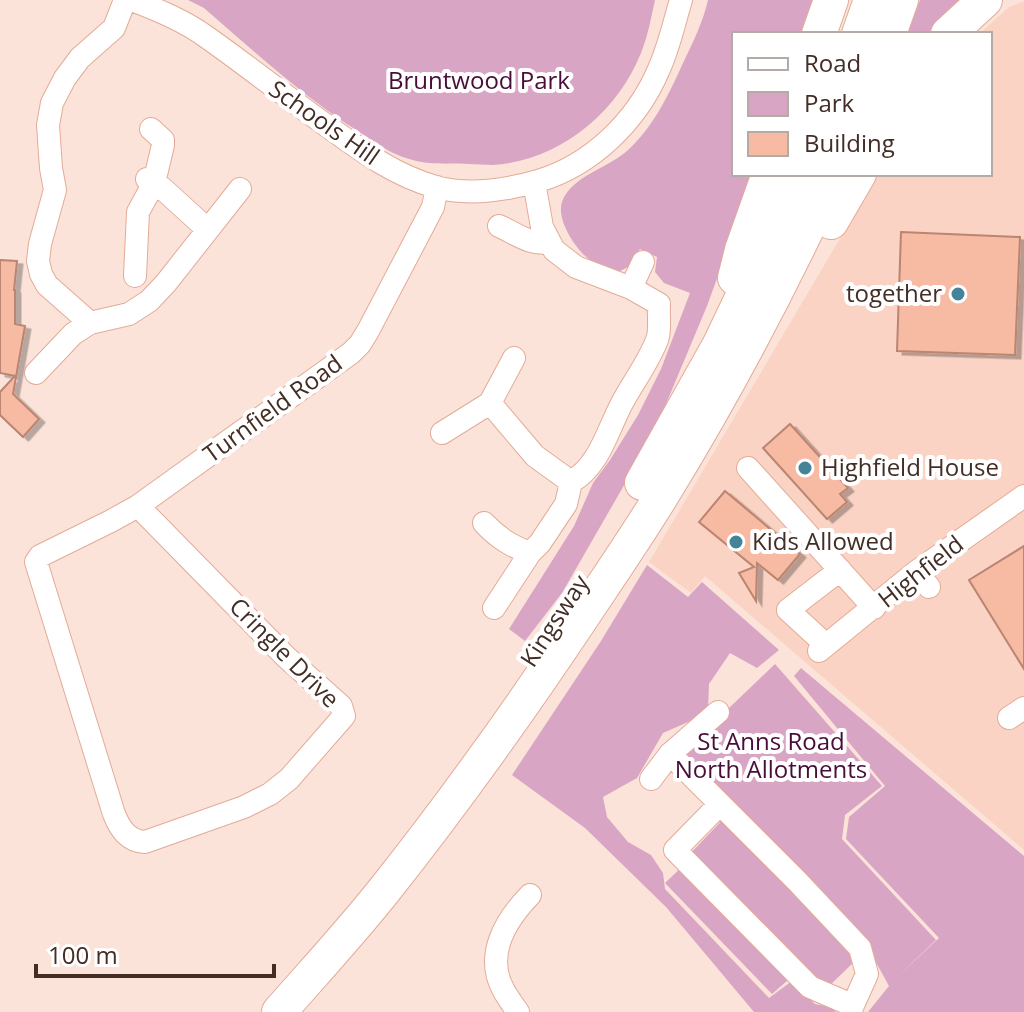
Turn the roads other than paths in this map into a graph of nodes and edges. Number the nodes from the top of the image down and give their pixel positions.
1 (125, 0) edge
2 (132, 0) edge
3 (681, 0) edge
4 (831, 0) edge
5 (871, 0) edge
6 (901, 0) edge
7 (985, 0) edge
8 (820, 32) edge
9 (860, 32) edge
10 (890, 32) edge
11 (950, 32) edge
12 (151, 129) dead end
13 (858, 176) edge
14 (150, 181) junction
15 (534, 182) junction
16 (803, 182) edge
17 (437, 187) junction
18 (240, 189) dead end
19 (499, 226) dead end
20 (207, 229) junction
21 (549, 242) junction
22 (643, 262) dead end
23 (135, 276) dead end
24 (631, 288) junction
25 (90, 323) junction
26 (730, 352) junction
27 (514, 358) dead end
28 (36, 373) dead end
29 (490, 403) junction
30 (442, 433) dead end
31 (748, 468) dead end
32 (571, 482) junction
33 (1024, 496) edge
34 (138, 506) junction
35 (484, 523) dead end
36 (530, 553) junction
37 (36, 562) joint
38 (840, 570) junction
39 (494, 608) dead end
40 (874, 608) junction
41 (718, 712) dead end
42 (670, 754) junction
43 (651, 779) dead end
44 (720, 804) junction
45 (530, 895) dead end
46 (851, 1009) edge
47 (252, 1012) edge
48 (279, 1012) edge
49 (518, 1012) edge

1 - 25 street
2 - 17 street, Schools Hill
3 - 15 street, Schools Hill
4 - 8 highway
5 - 9 highway
6 - 10 highway
7 - 11 highway
12 - 14 street
13 - 26 highway
14 - 20 street
14 - 23 street
15 - 17 street, Schools Hill
15 - 21 street
16 - 26 highway, Kingsway
17 - 34 street, Turnfield Road
18 - 20 street
19 - 21 street
20 - 25 street
21 - 24 street
22 - 24 street
24 - 32 street
25 - 28 street
26 - 47 highway, Kingsway
26 - 48 highway, Kingsway
27 - 29 street
29 - 30 street
29 - 32 street
31 - 38 street
32 - 36 street
33 - 40 street, Highfield
34 - 37 street, Turnfield Road
34 - 37 street, Cringle Drive
35 - 36 street
36 - 39 street
38 - 40 street
38 - 40 street, Highfield
41 - 42 street
42 - 43 street
42 - 44 street
44 - 46 street
44 - 46 street
45 - 49 street

